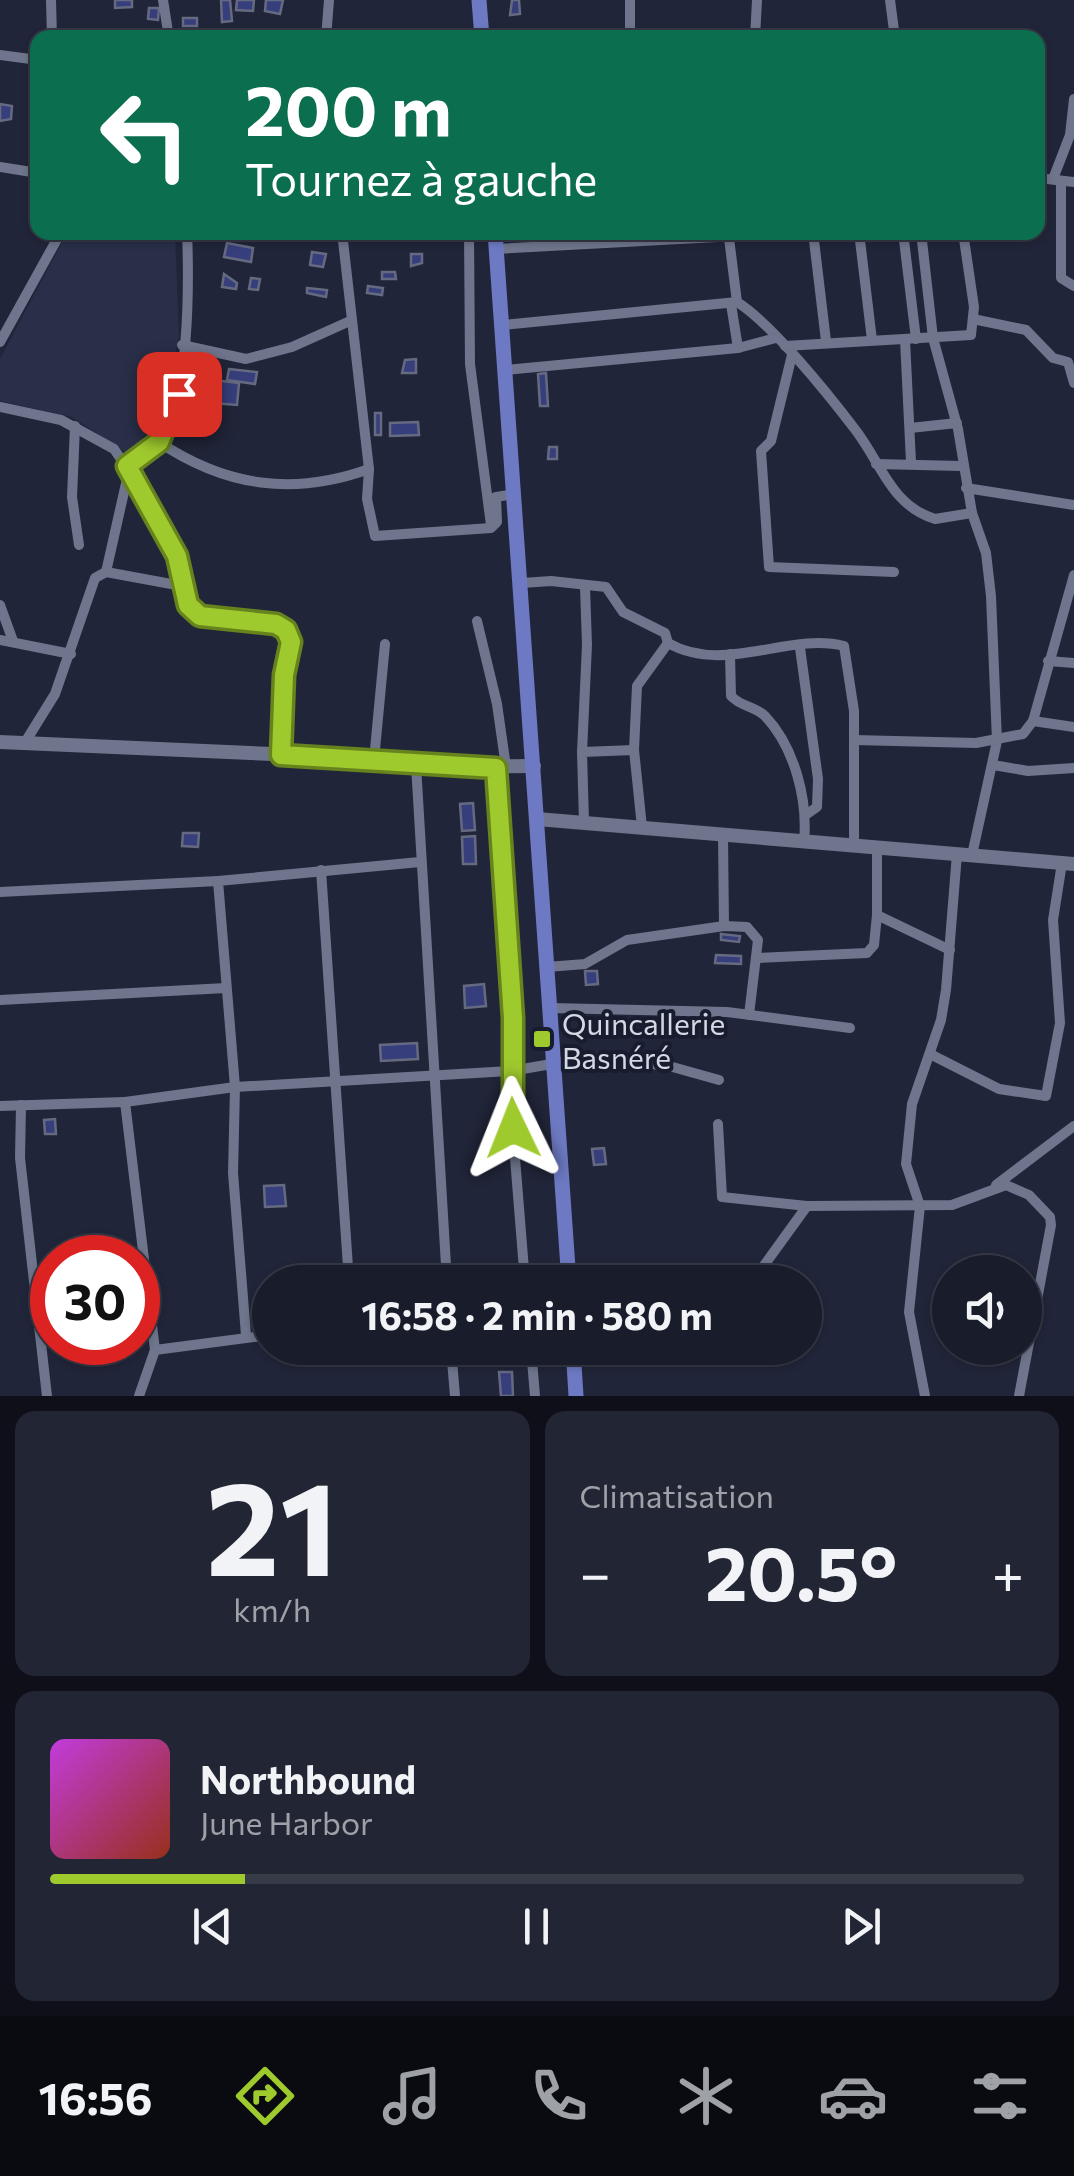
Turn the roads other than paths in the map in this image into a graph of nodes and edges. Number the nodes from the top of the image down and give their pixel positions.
1 (51, 0) edge
2 (164, 0) edge
3 (329, 0) edge
4 (479, 0) edge
5 (630, 0) edge
6 (757, 0) edge
7 (890, 0) edge
8 (52, 30) edge
9 (168, 30) edge
10 (327, 30) edge
11 (481, 30) edge
12 (630, 30) edge
13 (755, 30) edge
14 (893, 30) edge
15 (0, 55) edge
16 (30, 59) edge
17 (1074, 98) edge
18 (0, 168) edge
19 (30, 171) edge
20 (1045, 179) edge
21 (1057, 180) junction
22 (1074, 182) edge
23 (57, 240) edge
24 (187, 240) edge
25 (343, 240) edge
26 (470, 240) edge
27 (574, 240) edge
28 (729, 240) edge
29 (812, 240) edge
30 (860, 240) edge
31 (904, 240) edge
32 (922, 240) edge
33 (965, 240) edge
34 (496, 241) edge
35 (1074, 286) edge
36 (734, 303) junction
37 (973, 319) junction
38 (350, 321) junction
39 (502, 325) junction
40 (934, 338) junction
41 (911, 339) junction
42 (872, 340) junction
43 (826, 341) junction
44 (0, 342) edge
45 (182, 345) junction
46 (784, 347) junction
47 (738, 348) junction
48 (506, 370) junction
49 (1074, 383) edge
50 (0, 406) edge
51 (957, 423) junction
52 (75, 426) junction
53 (910, 428) junction
54 (159, 442) junction
55 (911, 462) junction
56 (876, 464) junction
57 (962, 466) junction
58 (128, 468) junction
59 (368, 469) junction
60 (966, 488) junction
61 (515, 494) junction
62 (1074, 505) edge
63 (972, 513) junction
64 (491, 528) junction
65 (79, 545) dead end
66 (106, 572) junction
67 (894, 572) dead end
68 (1074, 575) edge
69 (522, 583) junction
70 (182, 586) junction
71 (584, 586) junction
72 (0, 605) edge
73 (477, 621) dead end
74 (0, 640) edge
75 (13, 641) junction
76 (668, 643) junction
77 (386, 644) dead end
78 (800, 648) junction
79 (70, 654) junction
80 (730, 654) junction
81 (1048, 660) junction
82 (1074, 663) edge
83 (1033, 720) junction
84 (1074, 727) edge
85 (854, 740) junction
86 (997, 740) junction
87 (0, 742) edge
88 (24, 744) junction
89 (634, 750) junction
90 (582, 752) junction
91 (281, 755) junction
92 (374, 760) junction
93 (416, 764) junction
94 (993, 764) junction
95 (534, 766) junction
96 (501, 767) junction
97 (1074, 768) edge
98 (807, 814) junction
99 (537, 819) junction
100 (584, 822) junction
101 (642, 827) junction
102 (722, 836) junction
103 (804, 842) junction
104 (854, 846) junction
105 (877, 848) junction
106 (965, 854) junction
107 (420, 862) junction
108 (1068, 864) edge
109 (320, 870) junction
110 (218, 880) junction
111 (0, 892) edge
112 (878, 915) junction
113 (724, 926) junction
114 (950, 950) junction
115 (757, 958) junction
116 (547, 967) junction
117 (226, 988) junction
118 (0, 1000) edge
119 (551, 1008) junction
120 (749, 1015) junction
121 (850, 1028) dead end
122 (930, 1054) junction
123 (556, 1063) junction
124 (511, 1072) junction
125 (434, 1078) junction
126 (719, 1080) dead end
127 (336, 1082) junction
128 (235, 1087) junction
129 (125, 1102) junction
130 (20, 1104) junction
131 (0, 1106) edge
132 (718, 1124) dead end
133 (1074, 1126) edge
134 (996, 1185) junction
135 (806, 1206) junction
136 (920, 1206) junction
137 (141, 1235) edge
138 (348, 1265) edge
139 (446, 1265) edge
140 (524, 1265) edge
141 (568, 1265) edge
142 (764, 1265) edge
143 (246, 1335) junction
144 (252, 1335) edge
145 (160, 1349) edge
146 (150, 1365) edge
147 (452, 1365) edge
148 (533, 1365) edge
149 (573, 1365) edge
150 (47, 1396) edge
151 (139, 1396) edge
152 (455, 1396) edge
153 (536, 1396) edge
154 (576, 1396) edge
155 (925, 1396) edge
156 (1018, 1396) edge

1 - 8 street
2 - 9 street
3 - 10 street
4 - 11 main road
5 - 12 street
6 - 13 street
7 - 14 street
15 - 16 street
17 - 21 street
18 - 19 street
20 - 21 street
21 - 22 street
21 - 35 street
23 - 44 street
24 - 45 street
25 - 38 street
26 - 64 street
27 - 34 street
28 - 36 street
29 - 43 street
30 - 42 street
31 - 41 street
32 - 40 street
33 - 37 street
34 - 39 main road
36 - 39 street
36 - 46 street
36 - 47 street
37 - 40 street
37 - 49 street
38 - 45 street
38 - 59 street
39 - 48 main road
40 - 41 street
40 - 51 street
41 - 42 street
41 - 53 street
42 - 43 street
43 - 46 street
45 - 54 street
46 - 47 street
46 - 56 street
46 - 67 street
47 - 48 street
48 - 61 main road
50 - 52 street
51 - 53 street
51 - 57 street
52 - 58 street
52 - 65 street
53 - 55 street
54 - 58 street
54 - 59 street
55 - 56 street
55 - 57 street
56 - 63 street
57 - 60 street
58 - 66 street
58 - 70 street
59 - 64 street
60 - 62 street
60 - 63 street
61 - 64 street
61 - 69 main road
63 - 86 street
66 - 70 street
66 - 79 street
68 - 81 street
69 - 71 street
69 - 95 main road
70 - 91 street
71 - 76 street
71 - 90 street
72 - 75 street
73 - 96 street
74 - 75 street
75 - 79 street
76 - 80 street
76 - 89 street
77 - 92 street
78 - 80 street
78 - 85 street
78 - 98 street
79 - 88 street
80 - 98 street
81 - 82 street
81 - 83 street
83 - 84 street
83 - 86 street
85 - 86 street
85 - 104 street
86 - 94 street
87 - 88 street
88 - 91 street
89 - 90 street
89 - 101 street
90 - 100 street
91 - 92 street
92 - 93 street
93 - 96 street
93 - 107 street
94 - 97 street
94 - 106 street
95 - 96 street
95 - 99 main road
96 - 124 street
98 - 103 street
99 - 100 street
99 - 116 main road
100 - 101 street
101 - 102 street
102 - 103 street
102 - 113 street
103 - 104 street
104 - 105 street
105 - 106 street
105 - 112 street
106 - 108 street
106 - 114 street
107 - 109 street
107 - 125 street
108 - 122 street
109 - 110 street
109 - 127 street
110 - 111 street
110 - 117 street
112 - 114 street
112 - 115 street
113 - 115 street
113 - 116 street
114 - 122 street
115 - 120 street
116 - 119 main road
117 - 118 street
117 - 128 street
119 - 120 street
119 - 123 main road
120 - 121 street
122 - 136 street
123 - 124 street
123 - 126 street
123 - 141 main road
124 - 125 street
124 - 140 street
125 - 127 street
125 - 139 street
127 - 128 street
127 - 138 street
128 - 129 street
128 - 143 street
129 - 130 street
129 - 137 street
130 - 131 street
130 - 150 street
132 - 135 street
133 - 134 street
134 - 136 street
134 - 156 street
135 - 136 street
135 - 142 street
136 - 155 street
143 - 144 street
143 - 145 street
146 - 151 street
147 - 152 street
148 - 153 street
149 - 154 main road

